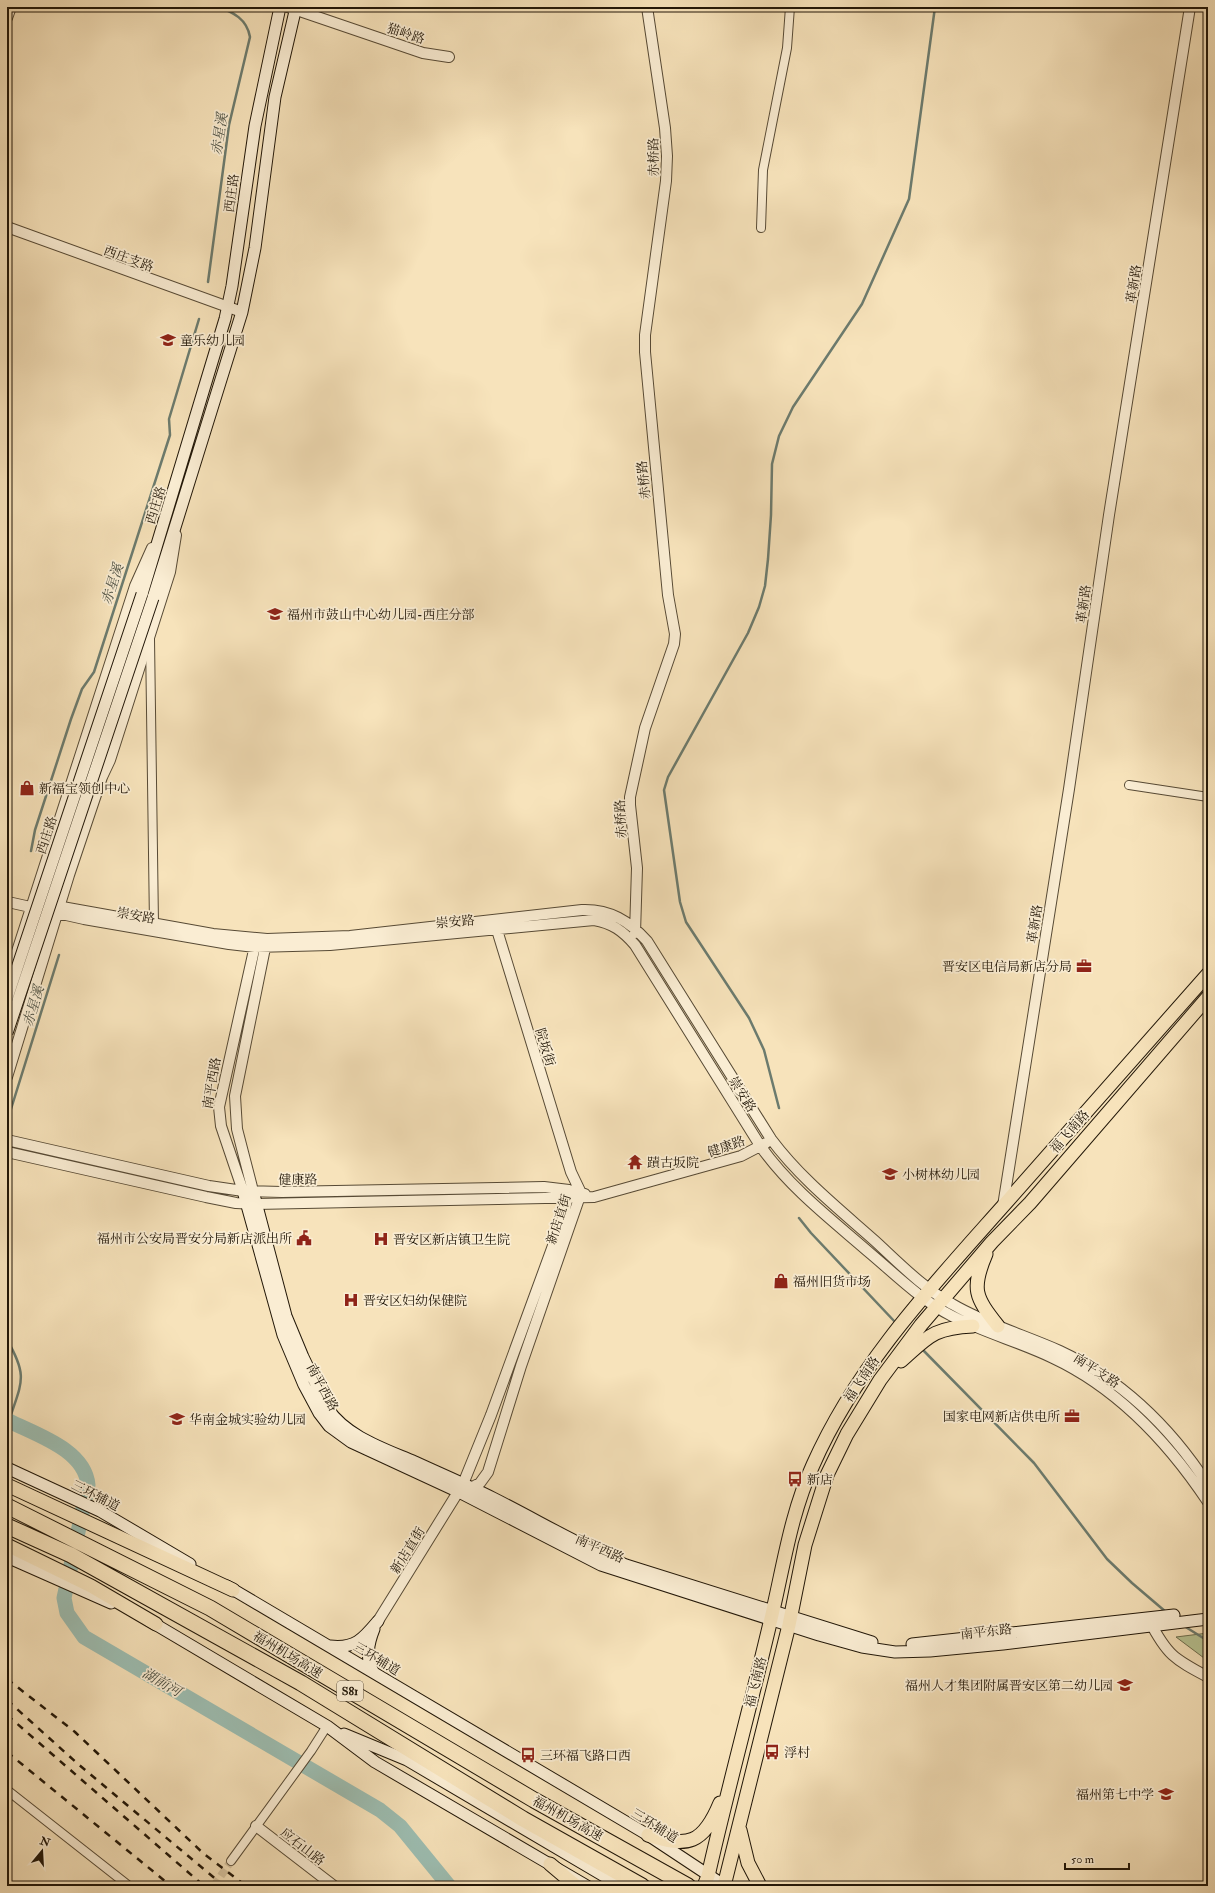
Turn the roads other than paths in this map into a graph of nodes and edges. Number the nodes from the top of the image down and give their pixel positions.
1 (11, 7) edge
2 (280, 7) edge
3 (647, 7) edge
4 (790, 7) edge
5 (1190, 7) edge
6 (293, 8) edge
7 (7, 18) edge
8 (449, 57) dead end
9 (7, 227) edge
10 (761, 228) dead end
11 (228, 307) junction
12 (242, 312) junction
13 (166, 516) junction
14 (178, 519) junction
15 (148, 596) junction
16 (150, 634) junction
17 (1129, 786) dead end
18 (1208, 797) edge
19 (7, 902) edge
20 (32, 905) junction
21 (59, 910) junction
22 (154, 924) junction
23 (636, 928) junction
24 (497, 930) junction
25 (261, 943) junction
26 (635, 945) junction
27 (1208, 974) edge
28 (7, 982) edge
29 (1208, 997) edge
30 (7, 998) edge
31 (7, 1033) edge
32 (7, 1077) edge
33 (772, 1139) junction
34 (7, 1140) edge
35 (761, 1147) junction
36 (7, 1152) edge
37 (571, 1172) junction
38 (248, 1191) junction
39 (569, 1194) junction
40 (581, 1195) junction
41 (251, 1204) junction
42 (1003, 1206) junction
43 (992, 1242) junction
44 (926, 1293) junction
45 (940, 1303) junction
46 (973, 1326) junction
47 (998, 1326) junction
48 (900, 1357) junction
49 (7, 1468) edge
50 (7, 1485) edge
51 (1208, 1485) edge
52 (465, 1488) junction
53 (1208, 1502) edge
54 (7, 1506) edge
55 (7, 1526) edge
56 (7, 1545) edge
57 (7, 1557) edge
58 (57, 1574) junction
59 (233, 1590) junction
60 (771, 1616) junction
61 (1203, 1616) edge
62 (1151, 1620) junction
63 (378, 1621) junction
64 (789, 1621) junction
65 (156, 1624) joint
66 (328, 1646) junction
67 (374, 1673) junction
68 (1208, 1677) edge
69 (327, 1726) junction
70 (733, 1766) junction
71 (7, 1790) edge
72 (740, 1824) junction
73 (256, 1826) junction
74 (648, 1835) junction
75 (231, 1861) tunnel mouth
76 (550, 1864) junction
77 (706, 1881) edge
78 (129, 1886) edge
79 (334, 1886) edge
80 (576, 1886) edge
81 (587, 1886) edge
82 (621, 1886) edge
83 (642, 1886) edge
84 (688, 1886) edge
85 (725, 1886) edge
86 (760, 1886) edge

1 - 7 street
2 - 11 main road, 西庄路
3 - 23 street, 赤桥路
4 - 10 street
5 - 42 street, 革新路
6 - 8 street, 猫岭路
6 - 12 main road, 西庄路
9 - 11 street, 西庄支路
11 - 12 street, 西庄支路
11 - 13 main road, 西庄路
12 - 14 main road, 西庄路
13 - 15 main road, 西庄路
13 - 20 street
14 - 15 main road, 西庄路
14 - 16 street
15 - 30 main road, 西庄路, bridge
15 - 31 main road, bridge
16 - 21 street
16 - 22 street
17 - 18 street
19 - 20 street, 崇安路
20 - 21 street, 崇安路
20 - 28 street
21 - 22 street, 崇安路
21 - 25 street, 崇安路
21 - 32 street
22 - 25 street, 崇安路
23 - 25 street, 崇安路
23 - 26 street, 赤桥路
23 - 33 street, 崇安路
24 - 25 street, 崇安路
24 - 26 street, 崇安路
24 - 37 street, 院坂街
25 - 38 street, 南平西路
25 - 38 street, 南平西路
26 - 35 street, 崇安路
27 - 42 main road, 福飞南路
29 - 43 main road, 福飞南路
33 - 35 street, 健康路
33 - 44 street, 崇安路
34 - 38 street, 健康路
35 - 40 street, 健康路
35 - 44 street, 崇安路
36 - 41 street, 健康路
37 - 39 street, 新店直街
37 - 40 street, 新店直街
38 - 39 street, 健康路
38 - 41 main road, 南平西路
39 - 40 street, 健康路
39 - 41 street, 健康路
39 - 52 street, 新店直街
40 - 52 street, 新店直街
41 - 52 main road, 南平西路
42 - 44 main road, 福飞南路
43 - 45 main road, 福飞南路
43 - 47 main road
44 - 45 street
44 - 60 main road, 福飞南路
45 - 46 street, 南平支路
45 - 47 street, 南平支路
45 - 48 main road, 福飞南路
46 - 48 main road
46 - 53 street, 南平支路
47 - 51 street, 南平支路
48 - 64 main road, 福飞南路
49 - 59 main road, 三环辅道
50 - 59 main road
52 - 60 main road, 南平西路
52 - 63 street, 新店直街
54 - 84 highway, 福州机场高速 / S81
55 - 83 highway, 福州机场高速 / S81
56 - 58 main road
57 - 58 main road
58 - 65 main road
59 - 66 main road, 三环辅道
60 - 64 main road, 南平东路
60 - 70 main road, 福飞南路
61 - 62 main road, 南平东路
61 - 62 main road, 南平东路
62 - 64 main road, 南平东路
62 - 68 street
63 - 66 main road
63 - 67 main road
64 - 72 main road, 福飞南路
65 - 69 main road
66 - 67 main road, 三环辅道
67 - 74 main road, 三环辅道
69 - 73 street
69 - 76 main road
69 - 82 main road
70 - 74 main road
70 - 77 main road, 福飞南路
71 - 78 street
72 - 85 main road, 福飞南路
72 - 86 main road
73 - 75 street
73 - 79 street, 应石山路
74 - 77 main road, 三环辅道
76 - 80 main road
76 - 81 main road
77 - 85 main road, 三环辅道

